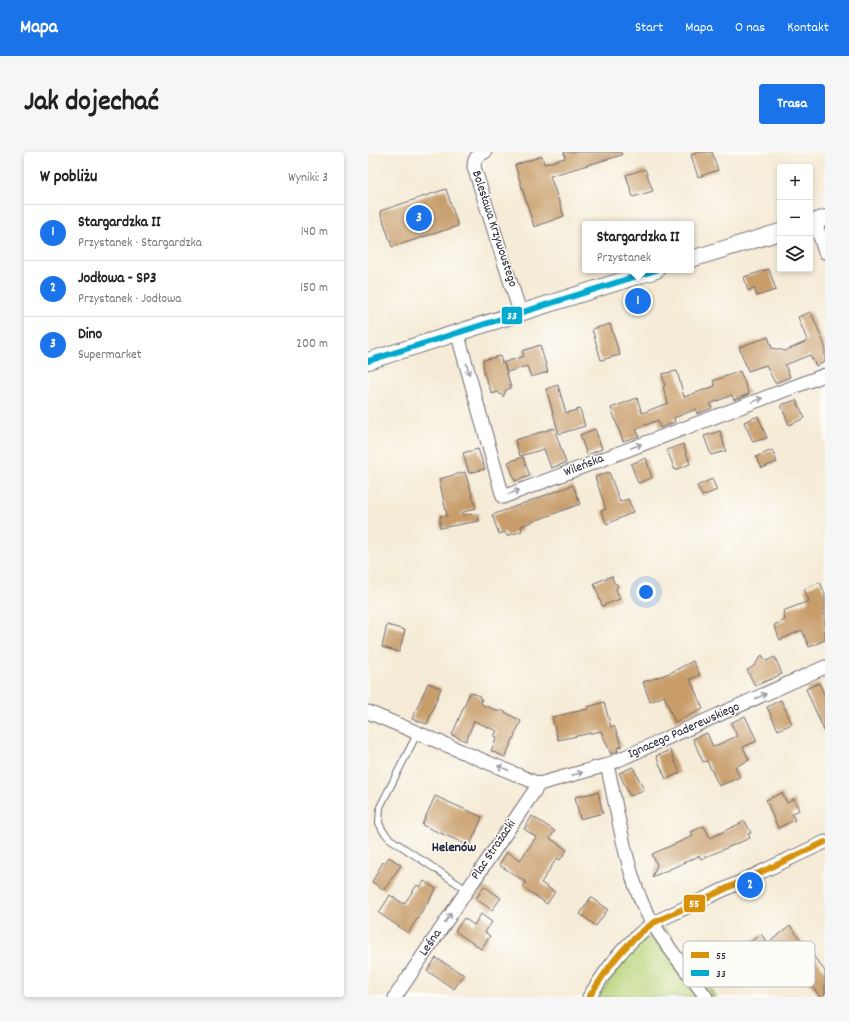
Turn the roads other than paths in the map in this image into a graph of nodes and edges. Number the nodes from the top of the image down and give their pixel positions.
1 (485, 152) edge
2 (817, 220) edge
3 (777, 233) edge
4 (825, 252) edge
5 (694, 258) edge
6 (646, 273) edge
7 (520, 312) junction
8 (457, 332) junction
9 (368, 361) edge
10 (825, 375) edge
11 (825, 667) edge
12 (368, 712) edge
13 (418, 732) junction
14 (607, 766) junction
15 (539, 784) junction
16 (825, 842) edge
17 (467, 890) junction
18 (653, 923) junction
19 (683, 965) edge
20 (699, 987) edge
21 (395, 997) edge
22 (589, 997) edge
23 (706, 997) edge

1 - 7 street, Bolesława Krzywoustego
2 - 4 street
3 - 5 street
6 - 7 street
7 - 8 street
8 - 9 street
8 -> 10 street, Wileńska
14 -> 11 street, Ignacego Paderewskiego
12 - 13 street
15 -> 13 street
13 - 17 lane, Plac Strażacki
15 -> 14 street, Ignacego Paderewskiego
14 - 18 street
15 - 17 street, Plac Strażacki
16 - 18 street
21 -> 17 street, Leśna
18 - 19 street
18 - 22 street
20 - 23 street

